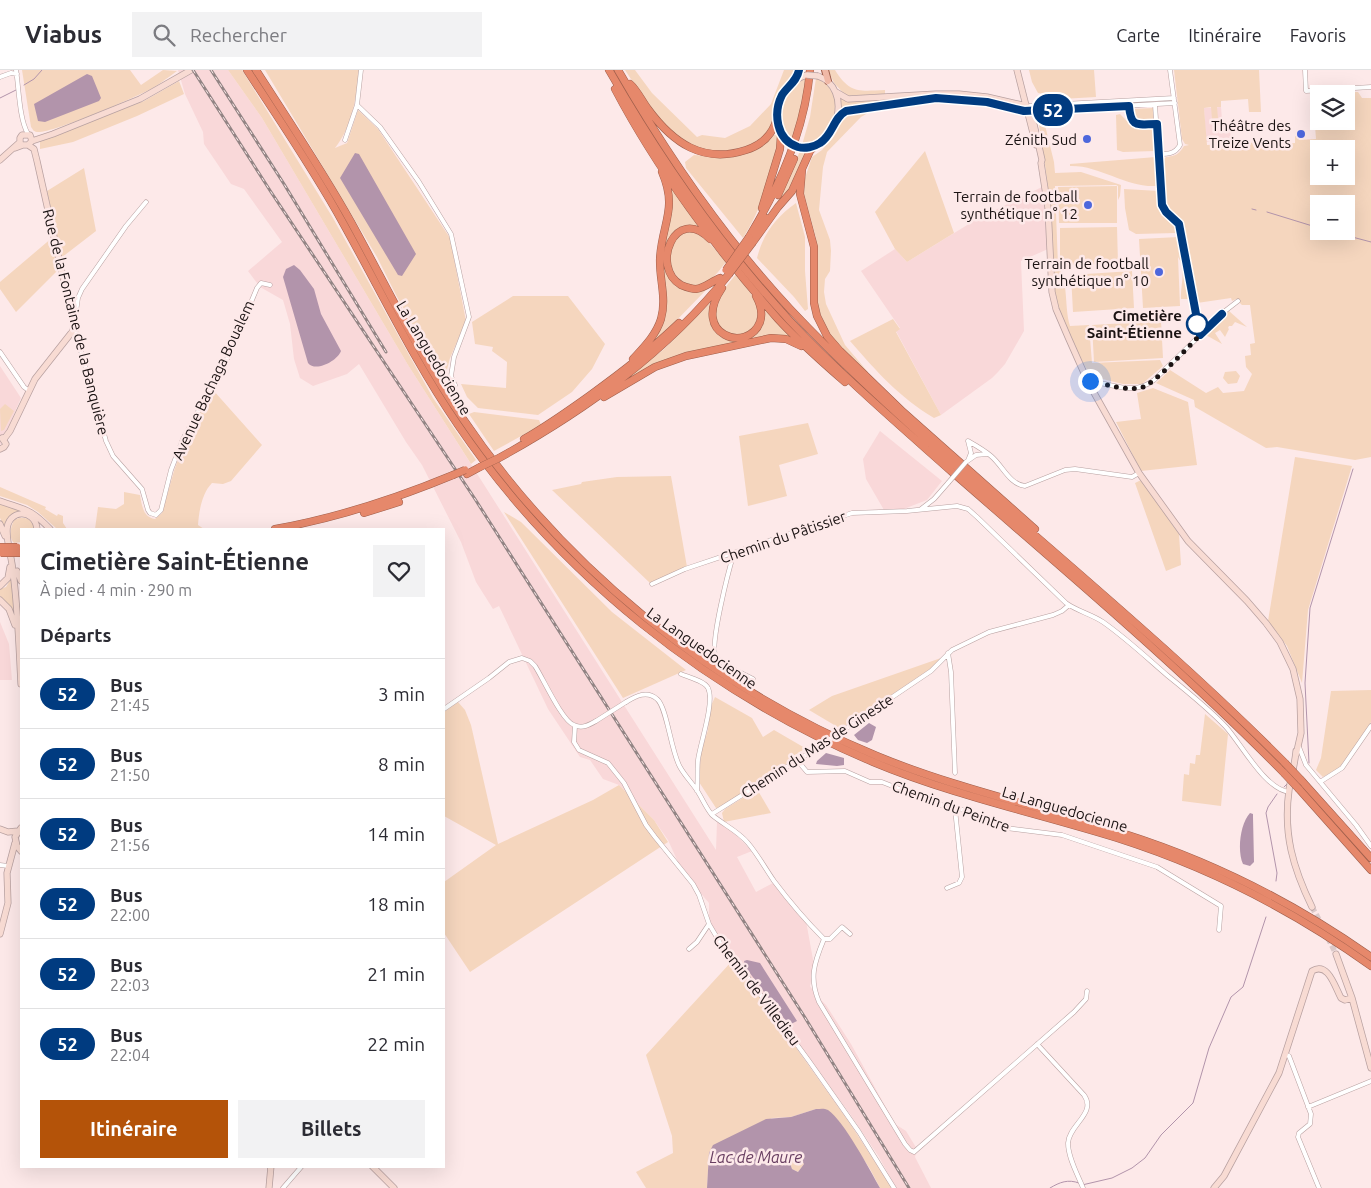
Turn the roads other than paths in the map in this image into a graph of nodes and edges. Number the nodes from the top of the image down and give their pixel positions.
1 (191, 70) edge
2 (247, 70) edge
3 (256, 70) edge
4 (361, 70) edge
5 (609, 70) edge
6 (618, 70) edge
7 (799, 70) edge
8 (825, 70) edge
9 (1017, 70) edge
10 (1170, 70) edge
11 (1305, 70) edge
12 (17, 72) edge
13 (809, 73) edge
14 (816, 73) edge
15 (0, 77) edge
16 (614, 79) junction
17 (624, 79) junction
18 (796, 80) junction
19 (828, 81) junction
20 (1371, 88) edge
21 (836, 92) junction
22 (967, 97) junction
23 (1024, 97) junction
24 (1174, 100) junction
25 (357, 105) junction
26 (1017, 105) junction
27 (1156, 105) junction
28 (1028, 109) junction
29 (777, 118) junction
30 (837, 118) junction
31 (781, 134) junction
32 (26, 138) junction
33 (345, 140) dead end
34 (816, 145) junction
35 (1159, 154) junction
36 (656, 158) junction
37 (0, 160) edge
38 (802, 170) junction
39 (146, 202) dead end
40 (761, 218) junction
41 (758, 232) junction
42 (751, 239) junction
43 (722, 251) junction
44 (725, 275) junction
45 (746, 279) junction
46 (270, 285) dead end
47 (1238, 301) dead end
48 (74, 326) junction
49 (1200, 335) junction
50 (0, 352) edge
51 (822, 361) junction
52 (620, 374) junction
53 (1088, 382) junction
54 (455, 385) dead end
55 (28, 390) junction
56 (867, 397) junction
57 (583, 406) junction
58 (2, 438) edge
59 (0, 449) edge
60 (990, 455) junction
61 (497, 456) junction
62 (968, 460) junction
63 (1139, 473) junction
64 (454, 477) junction
65 (0, 501) edge
66 (918, 510) junction
67 (156, 515) joint
68 (0, 525) edge
69 (37, 528) edge
70 (49, 528) edge
71 (280, 528) edge
72 (305, 528) edge
73 (7, 542) junction
74 (20, 549) edge
75 (0, 552) edge
76 (734, 554) junction
77 (11, 558) junction
78 (1070, 566) junction
79 (20, 580) edge
80 (652, 584) dead end
81 (0, 586) edge
82 (1233, 588) junction
83 (0, 600) edge
84 (1069, 605) junction
85 (20, 628) edge
86 (18, 635) junction
87 (948, 653) junction
88 (20, 668) edge
89 (681, 674) dead end
90 (753, 679) dead end
91 (445, 708) edge
92 (575, 726) junction
93 (1371, 726) edge
94 (1299, 746) junction
95 (1295, 757) junction
96 (797, 760) junction
97 (1306, 765) junction
98 (955, 773) dead end
99 (1320, 782) junction
100 (1289, 790) junction
101 (697, 791) junction
102 (721, 809) junction
103 (955, 809) junction
104 (712, 814) junction
105 (720, 821) junction
106 (20, 829) edge
107 (0, 830) edge
108 (15, 842) junction
109 (1371, 846) edge
110 (20, 850) edge
111 (20, 851) edge
112 (11, 858) junction
113 (1371, 858) edge
114 (0, 865) edge
115 (8, 866) junction
116 (1371, 870) edge
117 (947, 888) dead end
118 (1312, 907) tunnel mouth
119 (709, 924) junction
120 (1219, 930) dead end
121 (0, 934) edge
122 (850, 934) dead end
123 (824, 939) junction
124 (690, 949) dead end
125 (1336, 954) tunnel mouth
126 (1371, 957) edge
127 (1371, 966) edge
128 (1087, 991) dead end
129 (1352, 998) junction
130 (1037, 1044) junction
131 (1286, 1055) junction
132 (1371, 1068) edge
133 (1371, 1081) edge
134 (1308, 1107) junction
135 (271, 1168) edge
136 (300, 1168) edge
137 (374, 1168) edge
138 (269, 1188) edge
139 (283, 1188) edge
140 (394, 1188) edge
141 (894, 1188) edge
142 (1083, 1188) edge
143 (1214, 1188) edge
144 (1319, 1188) edge

1 - 32 street
2 - 127 highway, La Languedocienne
3 - 126 highway, La Languedocienne
4 - 25 street
5 - 16 highway
6 - 17 highway
7 - 18 street
8 - 19 main road
9 - 23 street
10 - 24 street
11 - 20 street
12 - 15 street
12 - 32 street, Rue de la Fontaine de la Banquière
13 - 14 street, bridge
13 - 18 street
13 - 40 highway
14 - 19 street
14 - 41 highway
16 - 36 highway
16 - 56 highway
17 - 29 highway
17 - 78 highway
18 - 29 street
19 - 21 street
21 - 22 street
21 - 30 street
22 - 26 street
22 - 28 street
22 - 30 street
23 - 26 street
23 - 28 street
24 - 27 street
24 - 28 street
24 - 35 street
25 - 33 street
25 - 54 street
26 - 28 street
27 - 28 street
27 - 35 street
28 - 53 street
29 - 31 street
30 - 34 street
31 - 34 street, bridge
31 - 40 highway
32 - 37 street
32 - 48 street, Rue de la Fontaine de la Banquière
34 - 38 highway
35 - 49 street
36 - 43 highway
36 - 52 highway
38 - 41 highway
38 - 78 highway
39 - 48 street
40 - 42 highway
41 - 42 highway
42 - 44 highway, bridge
43 - 44 highway
43 - 45 highway
44 - 45 highway
44 - 52 highway
44 - 57 highway
45 - 51 highway
46 - 67 street, Avenue Bachaga Boualem
47 - 49 street
48 - 55 street
48 - 67 street, Rue de la Fontaine de la Banquière
49 - 53 street
50 - 55 street
51 - 56 highway
51 - 57 highway
52 - 61 highway
53 - 63 street
55 - 58 street
56 - 116 highway, bridge
57 - 61 highway
58 - 59 street
60 - 62 street
60 - 62 street
60 - 63 street
61 - 64 highway, bridge
62 - 66 street, bridge
63 - 82 street
64 - 71 highway
64 - 72 highway
65 - 70 street
66 - 76 street, Chemin du Pâtissier
66 - 84 street, Chemin du Pâtissier
68 - 73 street
69 - 73 street
73 - 77 street
74 - 75 highway, bridge
76 - 80 street, Chemin du Pâtissier
76 - 90 street
77 - 79 street
77 - 81 street
77 - 86 street
78 - 113 highway, bridge
82 - 94 street
82 - 95 street
83 - 86 street
84 - 87 street, Chemin du Mas de Gineste
84 - 100 street, Chemin du Pâtissier
85 - 86 street
86 - 88 street
87 - 96 street, Chemin du Mas de Gineste, bridge
87 - 98 street
89 - 101 street
91 - 92 street
92 - 101 street, bridge
92 - 119 street, Chemin de Villedieu
93 - 99 street
94 - 95 street
94 - 97 street
95 - 97 street
95 - 100 street
96 - 102 street, Chemin du Mas de Gineste
96 - 103 street, Chemin du Peintre
97 - 99 street
99 - 109 street
100 - 118 street
101 - 104 street
102 - 104 street, Chemin du Mas de Gineste
102 - 105 street
103 - 117 street
103 - 120 street, Chemin du Peintre
104 - 105 street
105 - 123 street
106 - 107 street
106 - 108 street
107 - 108 street
108 - 110 street
108 - 112 street
111 - 112 street
112 - 115 street
114 - 115 street
115 - 121 street
119 - 124 street
119 - 141 street, Chemin de Villedieu
122 - 123 street
123 - 130 street
125 - 129 street
128 - 130 street
129 - 131 street
129 - 132 street
130 - 142 street
131 - 134 street
131 - 143 street
133 - 134 street
134 - 144 street
135 - 138 street
136 - 139 street
137 - 140 street

